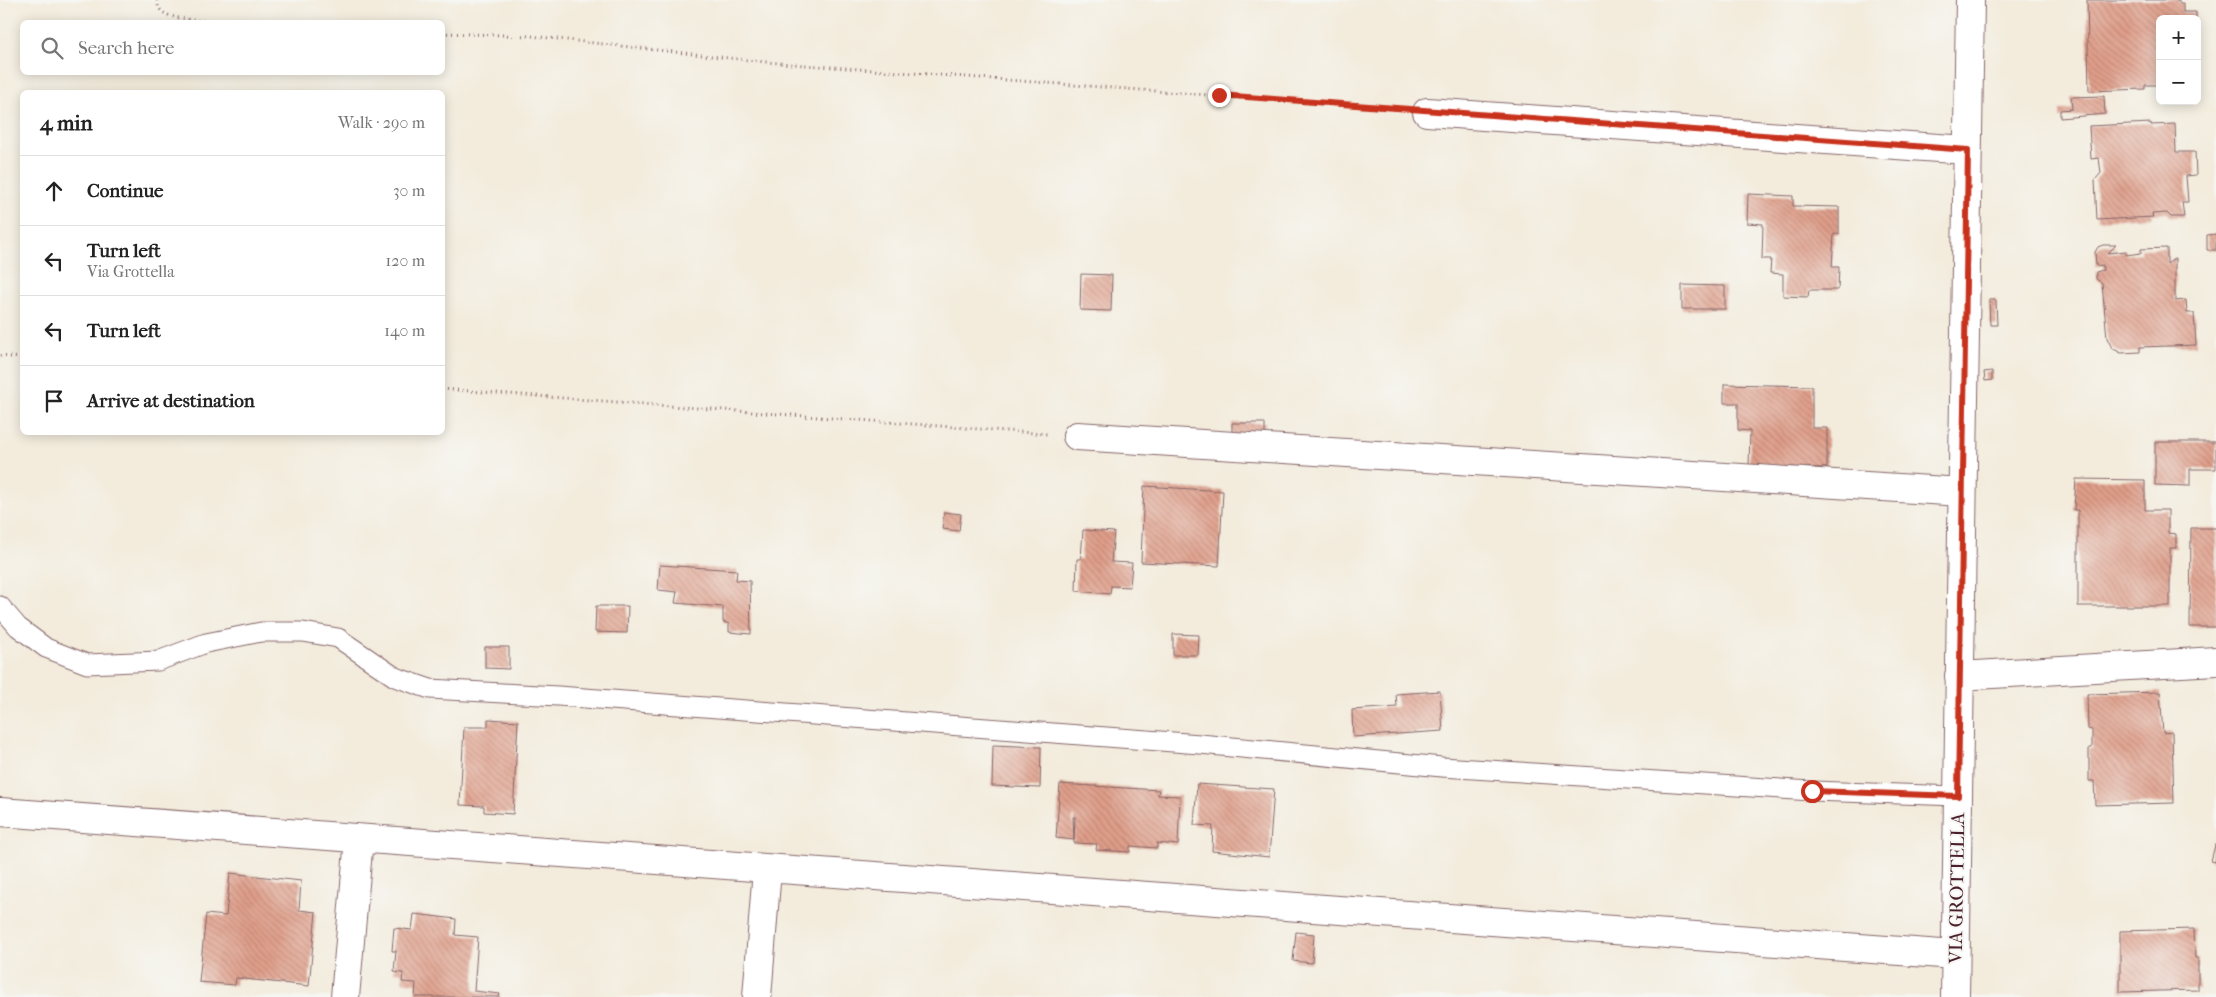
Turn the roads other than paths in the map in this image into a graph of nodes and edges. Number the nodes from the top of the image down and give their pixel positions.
1 (1970, 0) edge
2 (1427, 112) road end
3 (1968, 150) junction
4 (1077, 436) road end
5 (1962, 492) junction
6 (0, 606) edge
7 (2216, 661) edge
8 (1959, 676) junction
9 (1958, 796) junction
10 (0, 812) edge
11 (359, 839) junction
12 (767, 869) junction
13 (1955, 956) junction
14 (345, 997) edge
15 (757, 997) edge
16 (1955, 997) edge

1 - 3 street, VIA GROTTELLA
2 - 3 street
3 - 5 street, VIA GROTTELLA
4 - 5 street
5 - 8 street, VIA GROTTELLA
6 - 9 lane
7 - 8 street
8 - 9 street, VIA GROTTELLA
9 - 13 street, VIA GROTTELLA
10 - 11 street
11 - 12 street
11 - 14 street
12 - 13 street
12 - 15 street
13 - 16 street, VIA GROTTELLA

